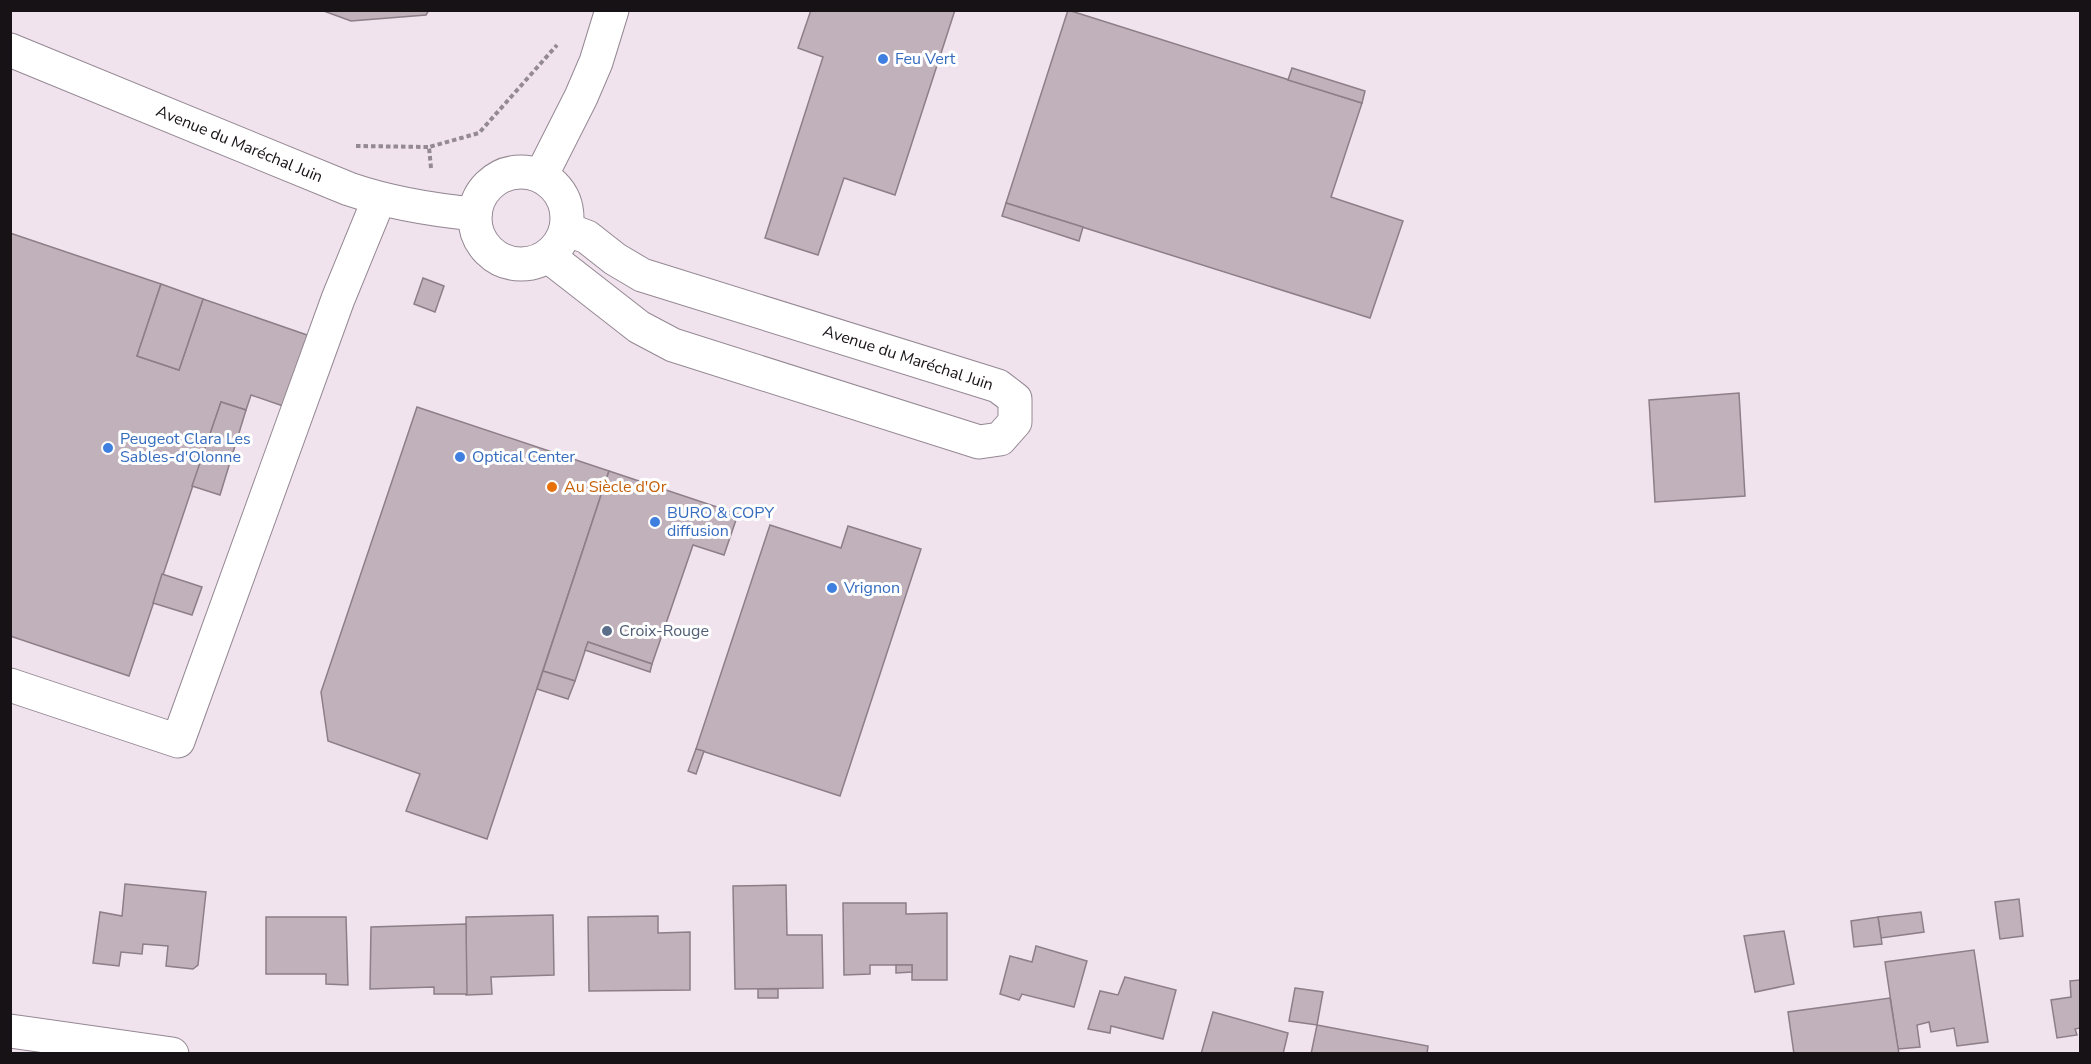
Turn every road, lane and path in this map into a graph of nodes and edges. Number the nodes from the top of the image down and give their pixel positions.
1 (612, 10) edge
2 (560, 41) dead end
3 (10, 50) edge
4 (541, 176) junction
5 (432, 178) dead end
6 (379, 199) junction
7 (475, 214) junction
8 (557, 243) junction
9 (10, 686) edge
10 (10, 1031) edge
11 (172, 1053) edge

1 - 4 street
2 - 5 path
3 - 6 street, Avenue du Maréchal Juin
4 - 7 street
4 - 8 street
6 - 7 street, Avenue du Maréchal Juin
6 - 9 street
7 - 8 street
8 - 8 street, Avenue du Maréchal Juin
10 - 11 street

